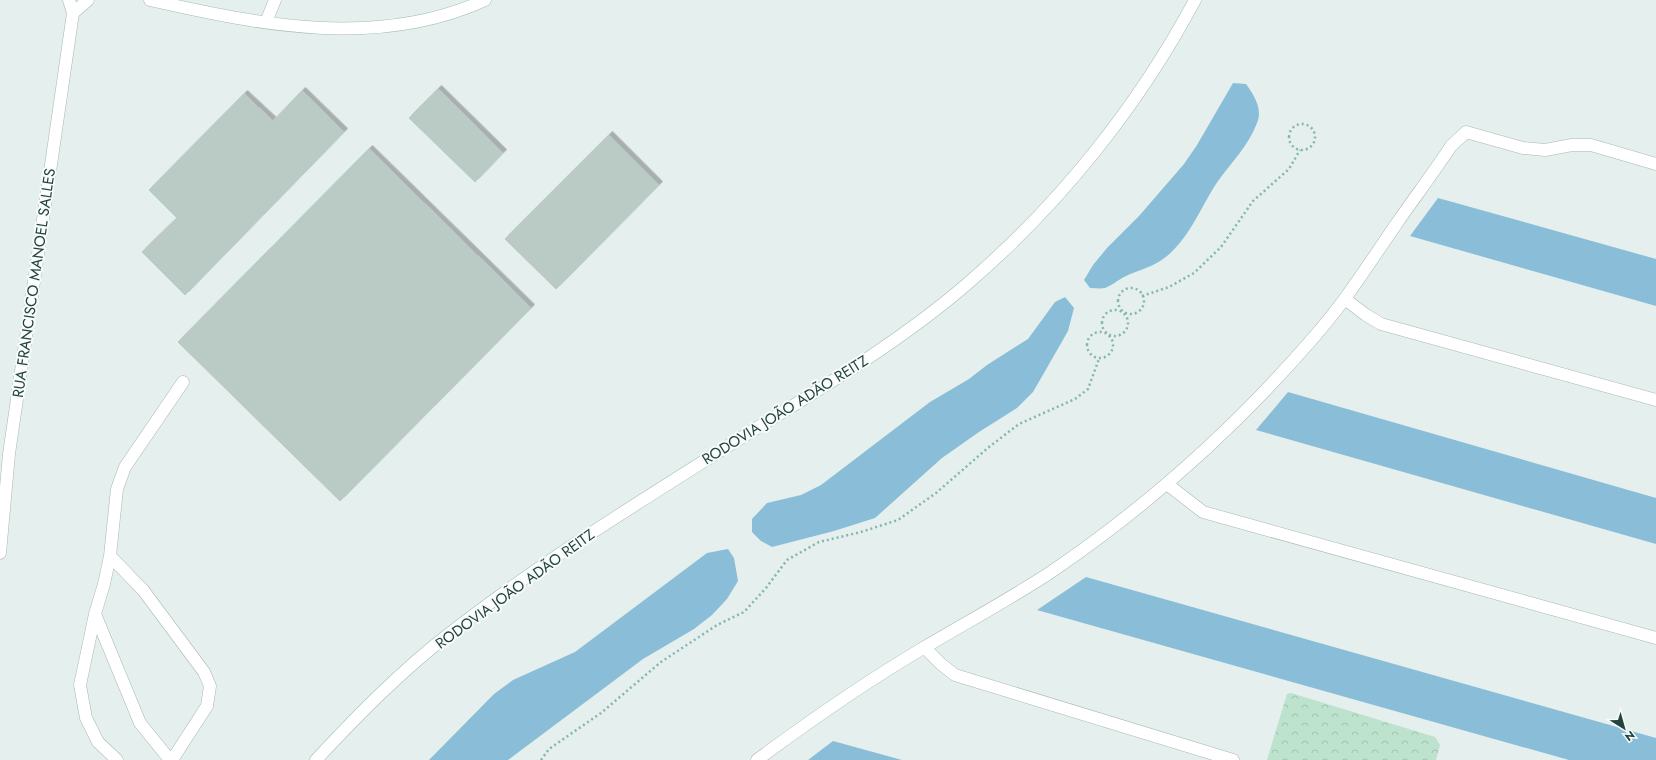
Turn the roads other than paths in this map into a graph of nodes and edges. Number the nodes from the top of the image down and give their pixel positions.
1 (69, 0) edge
2 (88, 0) edge
3 (150, 0) edge
4 (275, 0) edge
5 (485, 0) edge
6 (1195, 0) edge
7 (73, 13) junction
8 (266, 22) junction
9 (1656, 164) edge
10 (1345, 299) junction
11 (183, 382) dead end
12 (1656, 400) edge
13 (5, 453) edge
14 (1167, 484) junction
15 (0, 553) edge
16 (110, 556) junction
17 (95, 614) junction
18 (1656, 638) edge
19 (924, 647) junction
20 (116, 760) edge
21 (171, 760) edge
22 (316, 760) edge
23 (757, 760) edge
24 (1234, 760) edge

1 - 7 street
2 - 7 street
3 - 8 street
4 - 8 street
5 - 8 street
6 - 22 street, RODOVIA JOÃO ADÃO REITZ
7 - 13 street, RUA FRANCISCO MANOEL SALLES
9 - 10 street
10 - 12 street
10 - 14 street
11 - 16 street
13 - 15 street, RUA FRANCISCO MANOEL SALLES
14 - 18 street
14 - 19 street
16 - 17 street
16 - 21 street
17 - 20 street
17 - 21 street
19 - 23 street
19 - 24 street

